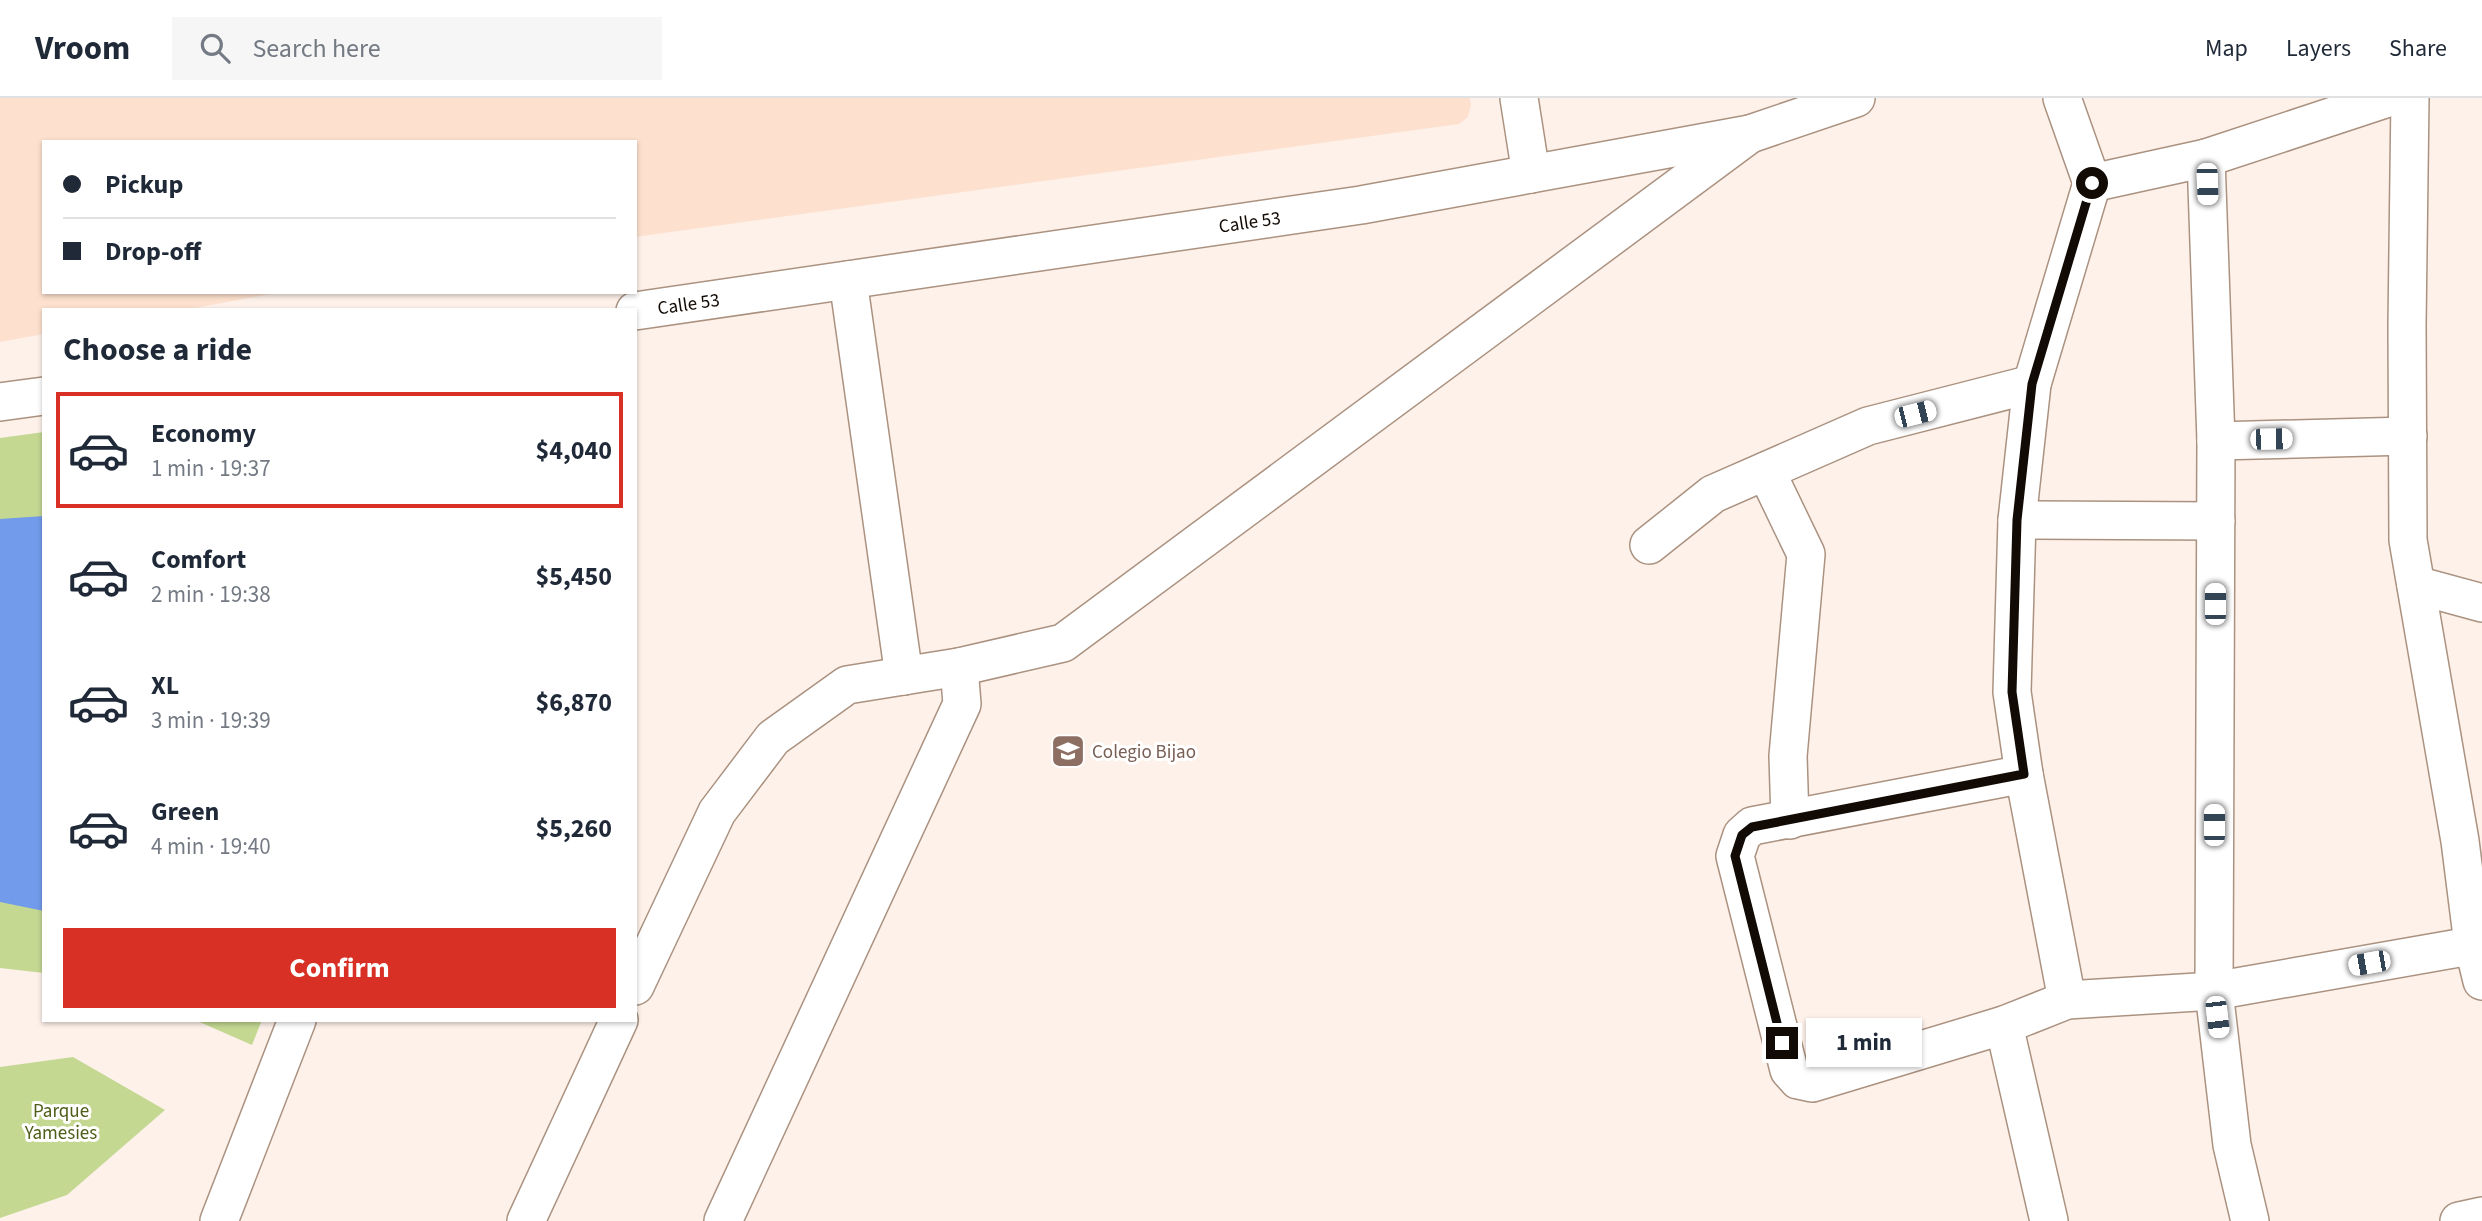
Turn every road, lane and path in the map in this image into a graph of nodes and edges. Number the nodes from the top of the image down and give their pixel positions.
1 (1519, 98) edge
2 (1856, 98) edge
3 (2062, 98) edge
4 (2388, 98) edge
5 (2410, 98) edge
6 (1750, 134) junction
7 (2206, 158) junction
8 (1531, 174) junction
9 (2092, 183) junction
10 (848, 280) junction
11 (637, 311) edge
12 (2032, 384) junction
13 (42, 396) edge
14 (0, 402) edge
15 (2408, 436) junction
16 (2216, 440) junction
17 (1766, 471) junction
18 (2017, 520) junction
19 (2216, 521) junction
20 (1649, 545) dead end
21 (2416, 584) junction
22 (2482, 603) edge
23 (959, 667) junction
24 (904, 676) junction
25 (2024, 774) junction
26 (1790, 820) junction
27 (2478, 944) edge
28 (2482, 981) edge
29 (637, 982) edge
30 (2214, 991) junction
31 (2067, 1000) junction
32 (296, 1022) edge
33 (619, 1022) edge
34 (2004, 1025) junction
35 (2482, 1216) edge
36 (219, 1221) edge
37 (526, 1221) edge
38 (723, 1221) edge
39 (2049, 1221) edge
40 (2250, 1221) edge
41 (2459, 1221) edge

1 - 8 street
2 - 6 street, Calle 53
3 - 9 street
4 - 7 street
5 - 15 street
6 - 8 street, Calle 53
6 - 23 street
7 - 9 street
7 - 16 street
8 - 10 street, Calle 53
9 - 12 street
10 - 11 street, Calle 53
10 - 24 street
12 - 17 street
12 - 18 street
13 - 14 street
15 - 16 street
15 - 21 street
16 - 19 street
17 - 20 street
17 - 26 street
18 - 19 street
18 - 25 street
19 - 30 street
21 - 22 street
21 - 27 street
23 - 24 street
23 - 38 street
24 - 29 street
25 - 26 street
25 - 31 street
26 - 34 street
27 - 28 street
27 - 30 street
30 - 31 street
30 - 40 street
31 - 34 street
32 - 36 street
33 - 37 street
34 - 39 street
35 - 41 street

